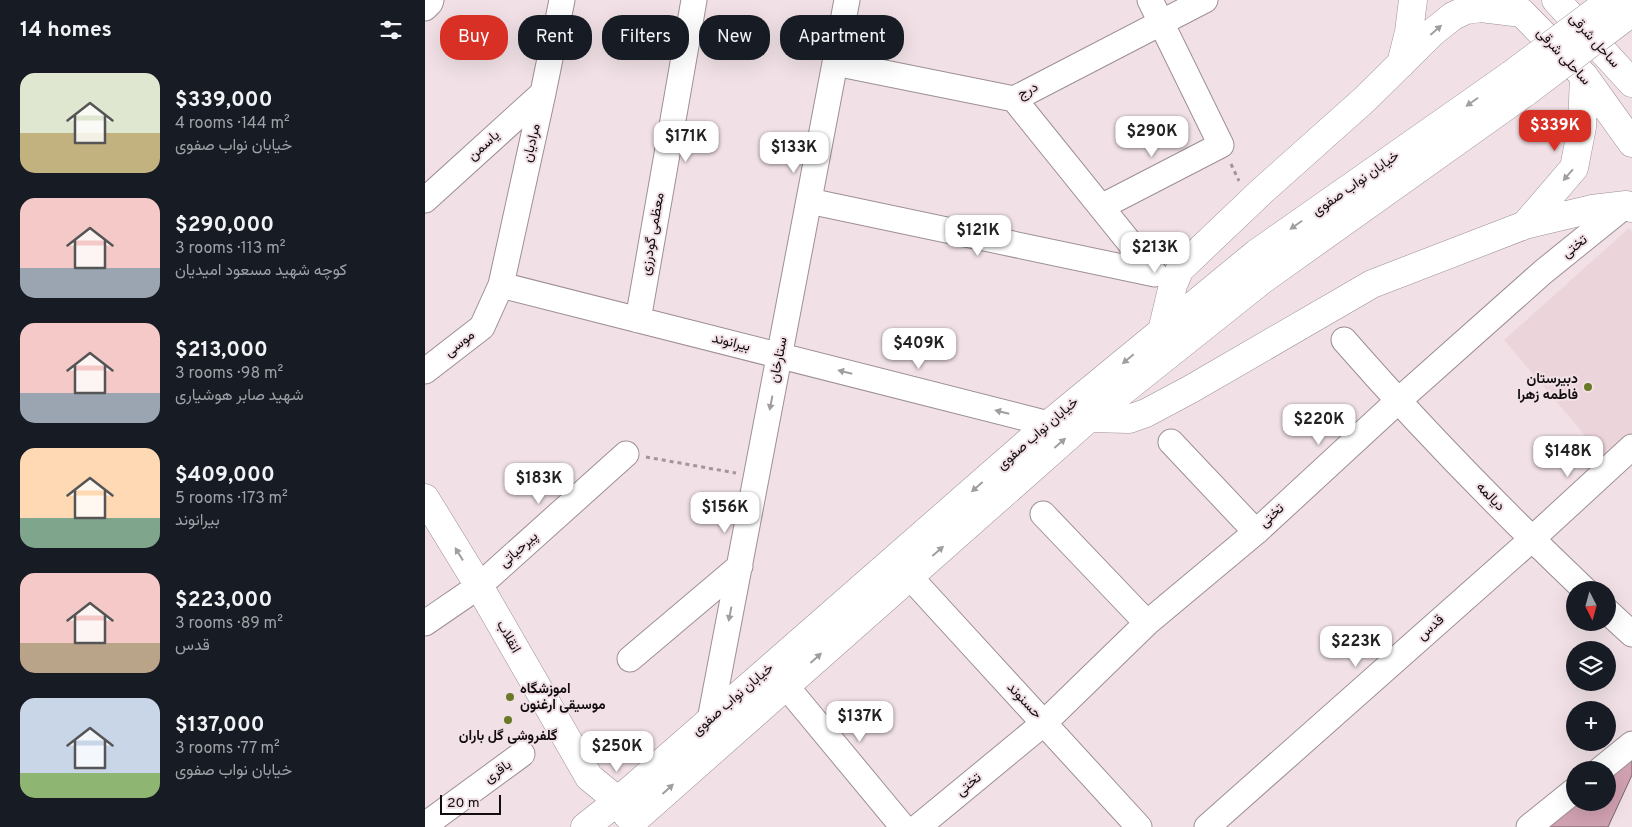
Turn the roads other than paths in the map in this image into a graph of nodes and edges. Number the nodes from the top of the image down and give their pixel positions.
1 (431, 0) edge
2 (562, 0) edge
3 (694, 0) edge
4 (847, 0) edge
5 (1149, 0) edge
6 (1205, 0) edge
7 (1413, 0) edge
8 (1556, 0) edge
9 (1611, 0) edge
10 (1514, 6) edge
11 (425, 8) edge
12 (1632, 12) edge
13 (1161, 22) junction
14 (835, 63) junction
15 (1401, 64) junction
16 (1584, 76) junction
17 (1519, 83) junction
18 (1632, 83) edge
19 (543, 92) junction
20 (1014, 99) junction
21 (1632, 143) edge
22 (425, 200) edge
23 (809, 201) junction
24 (1101, 206) junction
25 (1629, 206) edge
26 (1525, 225) junction
27 (1203, 248) junction
28 (1223, 281) junction
29 (501, 285) junction
30 (639, 320) junction
31 (1161, 331) junction
32 (1344, 340) dead end
33 (780, 355) junction
34 (425, 371) edge
35 (1398, 401) junction
36 (1089, 418) junction
37 (1049, 424) junction
38 (1171, 442) dead end
39 (1632, 447) edge
40 (626, 454) road end
41 (425, 498) edge
42 (1043, 514) dead end
43 (1256, 532) junction
44 (1531, 539) junction
45 (740, 566) junction
46 (909, 576) junction
47 (1575, 581) edge
48 (479, 586) junction
49 (1616, 619) edge
50 (425, 623) edge
51 (1147, 623) junction
52 (1632, 634) edge
53 (630, 659) dead end
54 (785, 686) junction
55 (710, 720) junction
56 (1044, 723) junction
57 (1632, 744) edge
58 (522, 754) dead end
59 (1611, 761) edge
60 (589, 777) junction
61 (1566, 797) edge
62 (628, 817) edge
63 (425, 825) edge
64 (587, 826) edge
65 (903, 827) edge
66 (918, 827) edge
67 (1139, 827) edge
68 (1207, 827) edge
69 (1529, 827) edge

1 - 11 street
2 - 19 street, مرادیان
3 - 30 street, معظمی گودرزی
4 - 14 street, ستارخان
5 - 13 street
6 - 13 street, درج
7 - 15 main road
8 - 18 main road, ساحل شرقی
9 - 17 main road, bridge
15 -> 10 main road
10 - 16 main road, ساحلی شرقی
12 - 17 main road, bridge
13 - 20 street, درج
13 - 24 street
14 - 20 street, درج
14 - 23 street, ستارخان
15 - 27 main road
16 - 21 main road, ساحلی شرقی
16 -> 26 main road
17 -> 28 main road, خیابان نواب صفوی
17 - 36 main road, خیابان نواب صفوی
19 - 22 street, یاسمن
19 - 29 street, مرادیان
20 - 24 street
23 - 24 street
23 - 33 street, ستارخان
25 - 26 main road
25 - 35 street, تختی
26 - 36 main road
27 - 28 main road
27 - 31 main road
28 - 31 main road, خیابان نواب صفوی
29 - 30 street, بیرانوند
29 - 34 street, موسی
30 - 33 street, بیرانوند
31 -> 37 main road, خیابان نواب صفوی
32 - 35 street, دیالمه
37 -> 33 street, بیرانوند
33 -> 45 street, ستارخان
35 - 43 street, تختی
35 - 44 street, دیالمه
46 -> 36 main road, خیابان نواب صفوی
37 -> 55 main road, خیابان نواب صفوی
38 - 43 street
39 - 44 street, قدس
40 - 48 street, پیرحیاتی
48 -> 41 main road, انقلاب
42 - 51 street
43 - 51 street, تختی
44 - 47 street, دیالمه
44 - 68 street, قدس
45 - 53 street
45 -> 55 street, ستارخان
54 -> 46 main road, خیابان نواب صفوی
46 - 56 street, حسنوند
48 - 50 street, پیرحیاتی
48 - 60 main road, انقلاب
49 - 52 street
51 - 56 street, تختی
62 -> 54 main road, خیابان نواب صفوی
54 - 65 street
55 - 62 main road, خیابان نواب صفوی
56 - 66 street, تختی
56 - 67 street, حسنوند
57 - 59 street
58 - 63 street, باقری
60 - 62 main road, انقلاب
60 - 64 main road
61 - 69 street
62 - 64 main road, خیابان نواب صفوی

